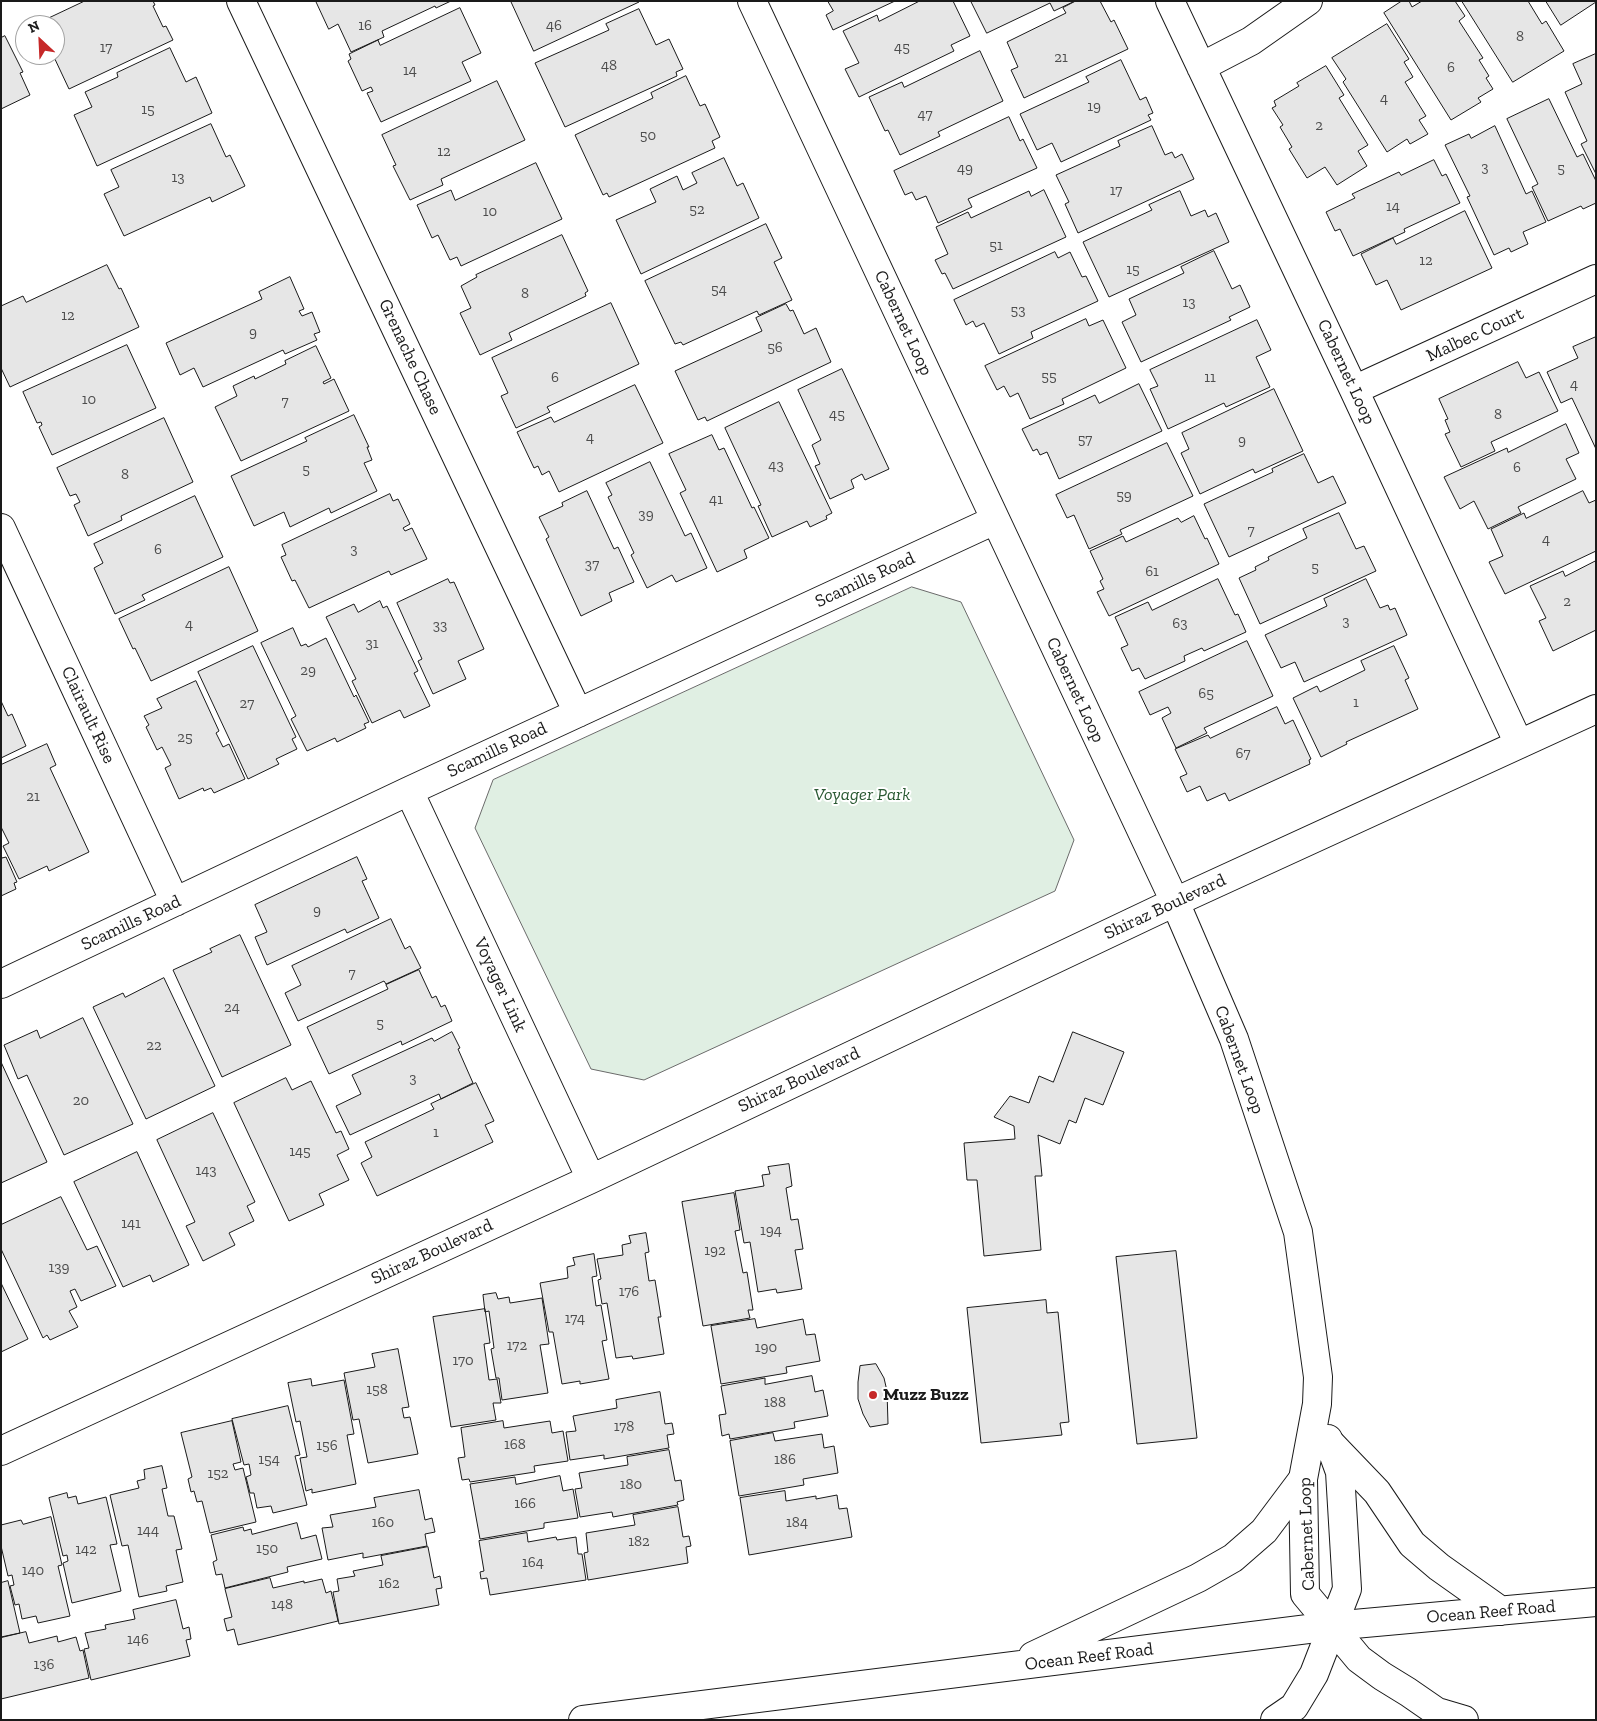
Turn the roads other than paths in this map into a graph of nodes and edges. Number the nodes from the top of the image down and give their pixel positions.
1 (241, 1) edge
2 (752, 1) edge
3 (1170, 1) edge
4 (1308, 1) edge
5 (1201, 67) junction
6 (1596, 279) edge
7 (1354, 390) junction
8 (994, 520) junction
9 (1, 528) edge
10 (1596, 709) edge
11 (578, 712) junction
12 (1519, 744) junction
13 (409, 791) junction
14 (174, 902) junction
15 (1175, 902) junction
16 (1, 984) edge
17 (591, 1179) junction
18 (1317, 1404) junction
19 (1330, 1443) junction
20 (1, 1451) edge
21 (1303, 1479) junction
22 (1596, 1602) edge
23 (1501, 1611) junction
24 (1332, 1626) junction
25 (1009, 1667) junction
26 (583, 1720) edge
27 (1275, 1720) edge
28 (1464, 1720) edge

1 - 11 street, Grenache Chase
2 - 8 street, Cabernet Loop
3 - 5 street, Cabernet Loop
4 - 5 street
5 - 7 street, Cabernet Loop
6 - 7 street, Malbec Court
7 - 12 street, Cabernet Loop
8 - 11 street, Scamills Road
8 - 15 street, Cabernet Loop
9 - 14 street, Clairault Rise
10 - 12 street, Shiraz Boulevard
11 - 13 street, Scamills Road
12 - 15 street, Shiraz Boulevard
13 - 14 street, Scamills Road
13 - 17 street, Voyager Link
14 - 16 street, Scamills Road
15 - 17 street, Shiraz Boulevard
15 - 18 street, Cabernet Loop
17 - 20 street, Shiraz Boulevard
18 - 19 street, Cabernet Loop
18 - 21 street, Cabernet Loop
19 - 23 street
19 - 24 street, Cabernet Loop
21 - 24 street, Cabernet Loop
21 - 25 street
22 - 23 street, Ocean Reef Road
23 - 24 street, Ocean Reef Road
24 - 25 street, Ocean Reef Road
24 - 27 street, Cabernet Loop
24 - 28 street, Cabernet Loop
25 - 26 street, Ocean Reef Road

